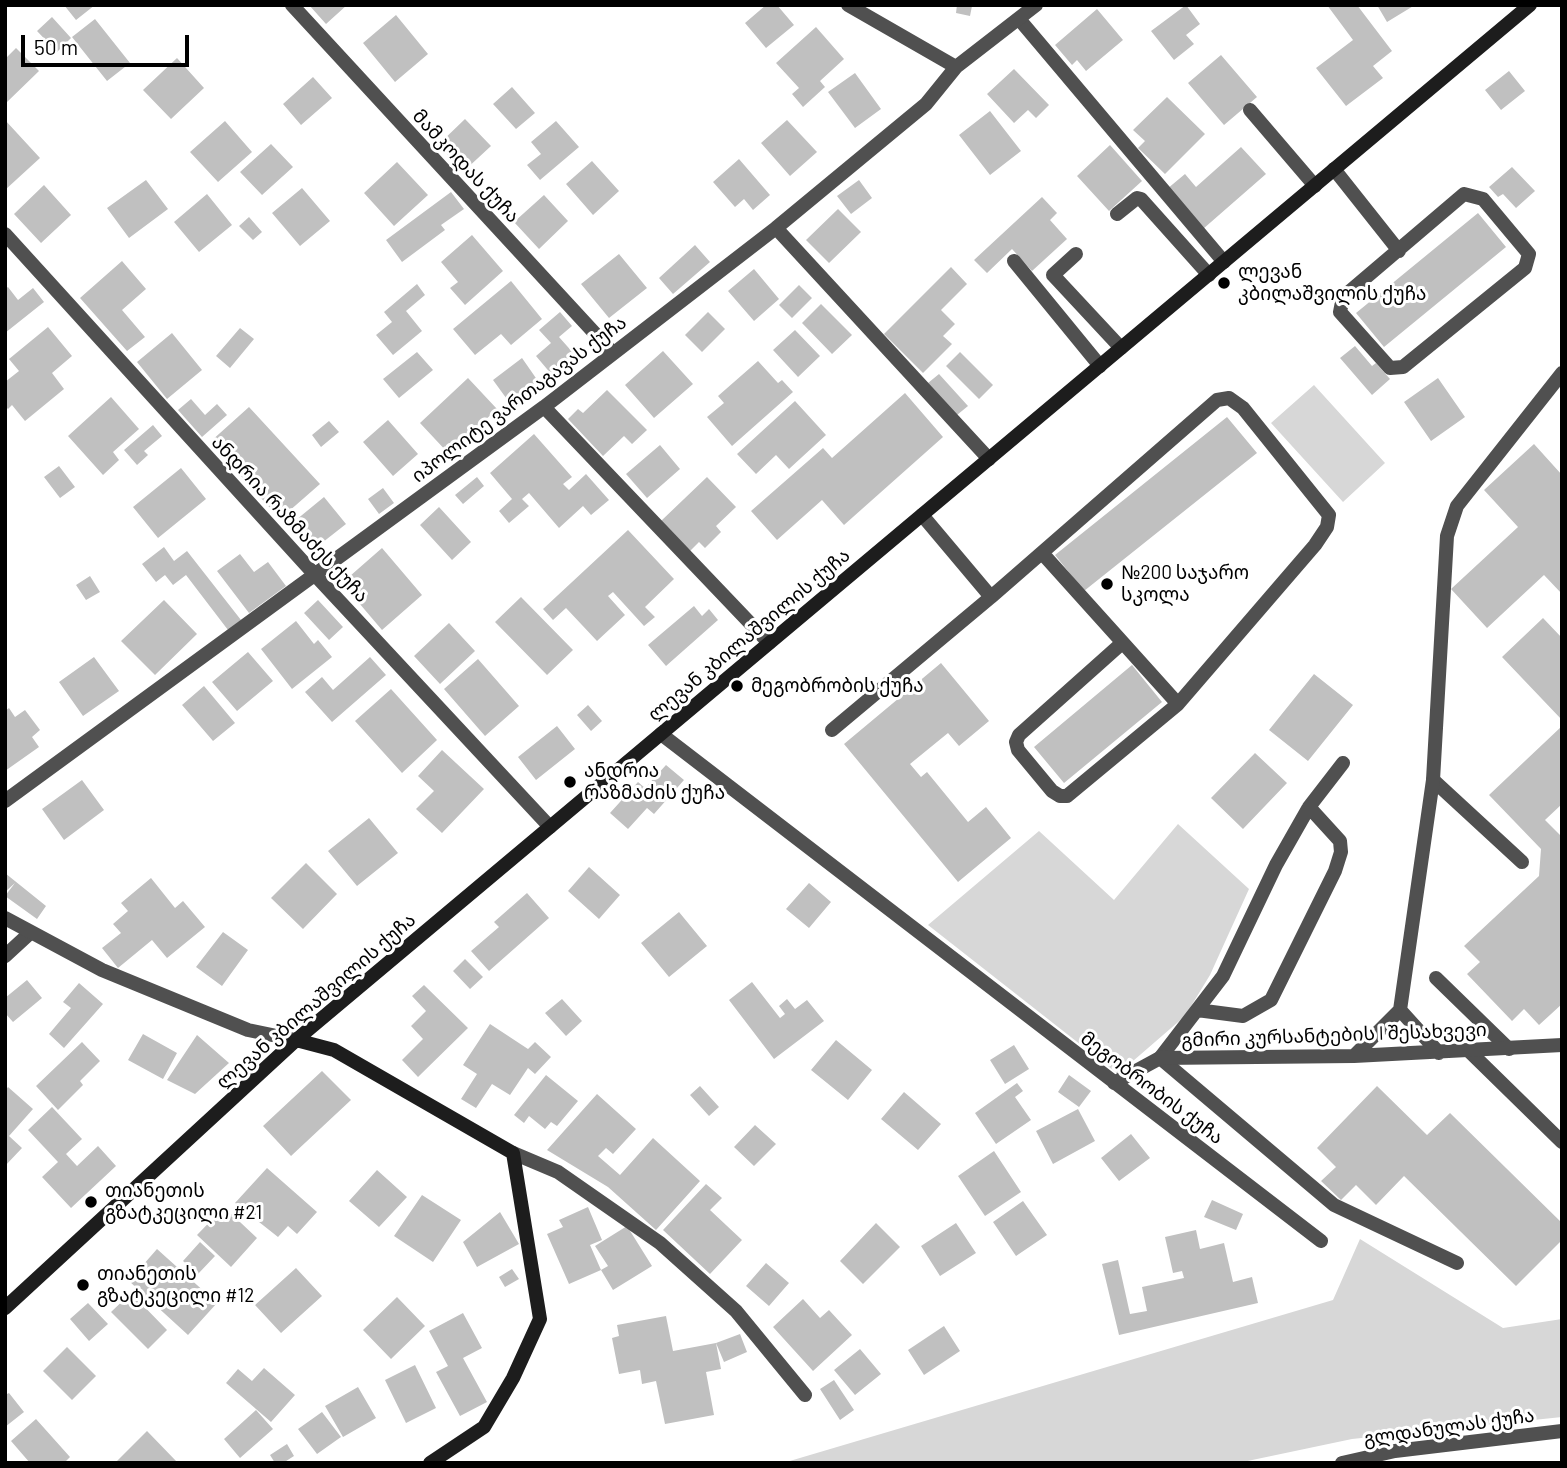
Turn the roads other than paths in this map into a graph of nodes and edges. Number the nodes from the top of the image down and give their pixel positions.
1 (292, 5) edge
2 (848, 5) edge
3 (1036, 5) edge
4 (1530, 5) edge
5 (1019, 19) junction
6 (956, 68) junction
7 (1250, 110) dead end
8 (1334, 169) junction
9 (1315, 186) junction
10 (1117, 214) dead end
11 (776, 228) junction
12 (5, 234) edge
13 (1399, 251) junction
14 (1076, 254) dead end
15 (1014, 261) dead end
16 (1224, 262) junction
17 (1209, 275) junction
18 (1121, 348) junction
19 (612, 352) junction
20 (1100, 366) junction
21 (1562, 373) edge
22 (544, 407) junction
23 (989, 459) junction
24 (922, 515) junction
25 (1043, 554) junction
26 (316, 576) junction
27 (991, 597) junction
28 (769, 643) junction
29 (1121, 644) junction
30 (1178, 704) junction
31 (832, 730) dead end
32 (661, 734) junction
33 (1343, 763) dead end
34 (1433, 780) junction
35 (5, 801) edge
36 (1309, 807) junction
37 (550, 827) junction
38 (1522, 862) dead end
39 (5, 918) edge
40 (30, 933) junction
41 (5, 956) edge
42 (1436, 978) dead end
43 (1197, 1010) junction
44 (1401, 1010) junction
45 (296, 1040) junction
46 (1562, 1045) edge
47 (1509, 1049) junction
48 (1469, 1051) junction
49 (1439, 1053) junction
50 (1354, 1056) junction
51 (1160, 1058) junction
52 (1114, 1083) junction
53 (1562, 1142) edge
54 (513, 1153) junction
55 (1321, 1241) dead end
56 (1457, 1263) dead end
57 (5, 1308) edge
58 (805, 1395) dead end
59 (1562, 1431) edge
60 (430, 1463) edge
61 (1342, 1463) edge

1 - 19 street, მამკოდას ქუჩა
2 - 6 street
3 - 5 street, იპოლიტე ვართაგავას ქუჩა
4 - 8 main road, ლევან კბილაშვილის ქუჩა
5 - 6 street, იპოლიტე ვართაგავას ქუჩა
5 - 16 street
6 - 11 street, იპოლიტე ვართაგავას ქუჩა
7 - 9 street
8 - 9 main road, ლევან კბილაშვილის ქუჩა
8 - 13 street
9 - 16 main road, ლევან კბილაშვილის ქუჩა
10 - 17 street
11 - 19 street, იპოლიტე ვართაგავას ქუჩა
11 - 23 street
12 - 26 street, ანდრია რაზმაძეს ქუჩა
13 - 13 street
14 - 18 street
15 - 20 street
16 - 17 main road, ლევან კბილაშვილის ქუჩა
17 - 18 main road, ლევან კბილაშვილის ქუჩა
18 - 20 main road, ლევან კბილაშვილის ქუჩა
19 - 22 street, იპოლიტე ვართაგავას ქუჩა
20 - 23 main road, ლევან კბილაშვილის ქუჩა
21 - 34 street
22 - 26 street, იპოლიტე ვართაგავას ქუჩა
22 - 28 street
23 - 24 main road, ლევან კბილაშვილის ქუჩა
24 - 27 street
24 - 28 main road, ლევან კბილაშვილის ქუჩა
25 - 27 street
25 - 29 street
25 - 30 street
26 - 35 street, იპოლიტე ვართაგავას ქუჩა
26 - 37 street, ანდრია რაზმაძეს ქუჩა
27 - 31 street
28 - 32 main road, ლევან კბილაშვილის ქუჩა
29 - 30 street
29 - 30 street
32 - 37 main road, ლევან კბილაშვილის ქუჩა
32 - 52 street, მეგობრობის ქუჩა
33 - 36 street
34 - 38 street
34 - 44 street
36 - 43 street
36 - 43 street
37 - 45 main road, ლევან კბილაშვილის ქუჩა
39 - 40 street
40 - 41 street
40 - 45 street
42 - 47 street
43 - 51 street
44 - 49 street
44 - 50 street
45 - 54 main road
45 - 57 main road, ლევან კბილაშვილის ქუჩა
46 - 47 street, გმირი კურსანტების I შესახვევი
47 - 48 street, გმირი კურსანტების I შესახვევი
48 - 49 street, გმირი კურსანტების I შესახვევი
48 - 53 street
49 - 50 street, გმირი კურსანტების I შესახვევი
50 - 51 street, გმირი კურსანტების I შესახვევი
51 - 52 street, გმირი კურსანტების I შესახვევი
51 - 56 street
52 - 55 street, მეგობრობის ქუჩა
54 - 58 street
54 - 60 main road
59 - 61 street, გლდანულას ქუჩა

